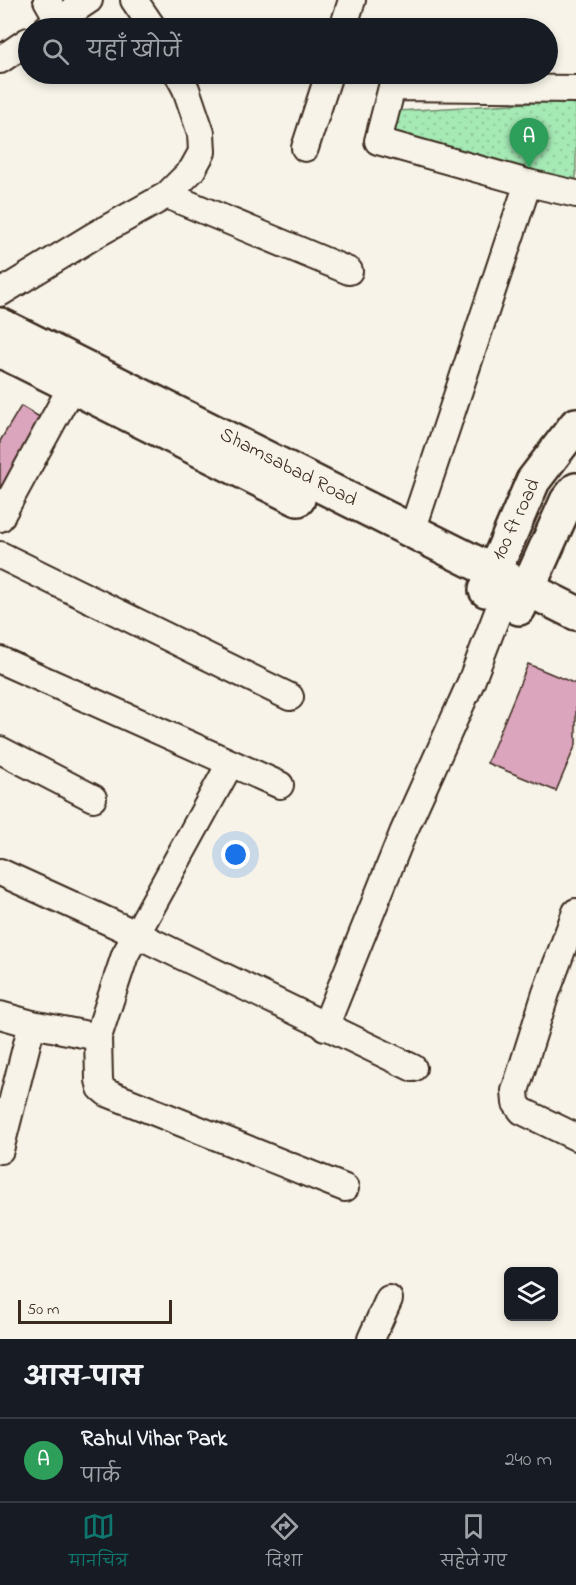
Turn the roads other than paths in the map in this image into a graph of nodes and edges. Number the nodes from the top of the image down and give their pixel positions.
1 (89, 0) edge
2 (134, 0) edge
3 (352, 0) edge
4 (51, 16) edge
5 (146, 18) edge
6 (346, 18) edge
7 (18, 48) edge
8 (0, 60) edge
9 (183, 84) edge
10 (326, 84) edge
11 (576, 89) edge
12 (304, 148) dead end
13 (528, 183) junction
14 (576, 194) edge
15 (167, 195) junction
16 (349, 270) dead end
17 (0, 293) edge
18 (0, 324) edge
19 (0, 350) edge
20 (72, 386) junction
21 (576, 425) edge
22 (573, 499) edge
23 (0, 518) edge
24 (412, 531) junction
25 (0, 555) edge
26 (506, 592) junction
27 (576, 614) edge
28 (576, 637) edge
29 (0, 660) edge
30 (290, 697) dead end
31 (0, 750) edge
32 (230, 764) junction
33 (280, 785) dead end
34 (93, 798) dead end
35 (0, 872) edge
36 (576, 912) edge
37 (136, 934) junction
38 (569, 951) edge
39 (0, 1015) edge
40 (32, 1024) junction
41 (325, 1027) junction
42 (98, 1037) junction
43 (413, 1068) dead end
44 (576, 1137) edge
45 (0, 1150) edge
46 (345, 1188) dead end
47 (389, 1299) dead end
48 (371, 1339) edge

1 - 4 street
2 - 5 street
3 - 6 street
7 - 8 street
9 - 15 street
10 - 12 street
11 - 13 street
13 - 14 street
13 - 24 street
15 - 16 street
15 - 17 street
18 - 24 main road, Shamsabad Road
19 - 20 main road, Shamsabad Road
20 - 23 street
20 - 26 main road, Shamsabad Road
21 - 26 main road, 100 ft road
22 - 26 main road, 100 ft road
24 - 26 main road, Shamsabad Road
25 - 30 street
26 - 27 main road, Shamsabad Road
26 - 28 main road, Shamsabad Road
26 - 41 street
29 - 32 street
31 - 34 street
32 - 33 street
32 - 37 street
35 - 37 street
36 - 38 street
37 - 41 street
37 - 42 street
38 - 44 street
39 - 40 street
40 - 42 street
40 - 45 street
41 - 43 street
42 - 46 street
47 - 48 street

